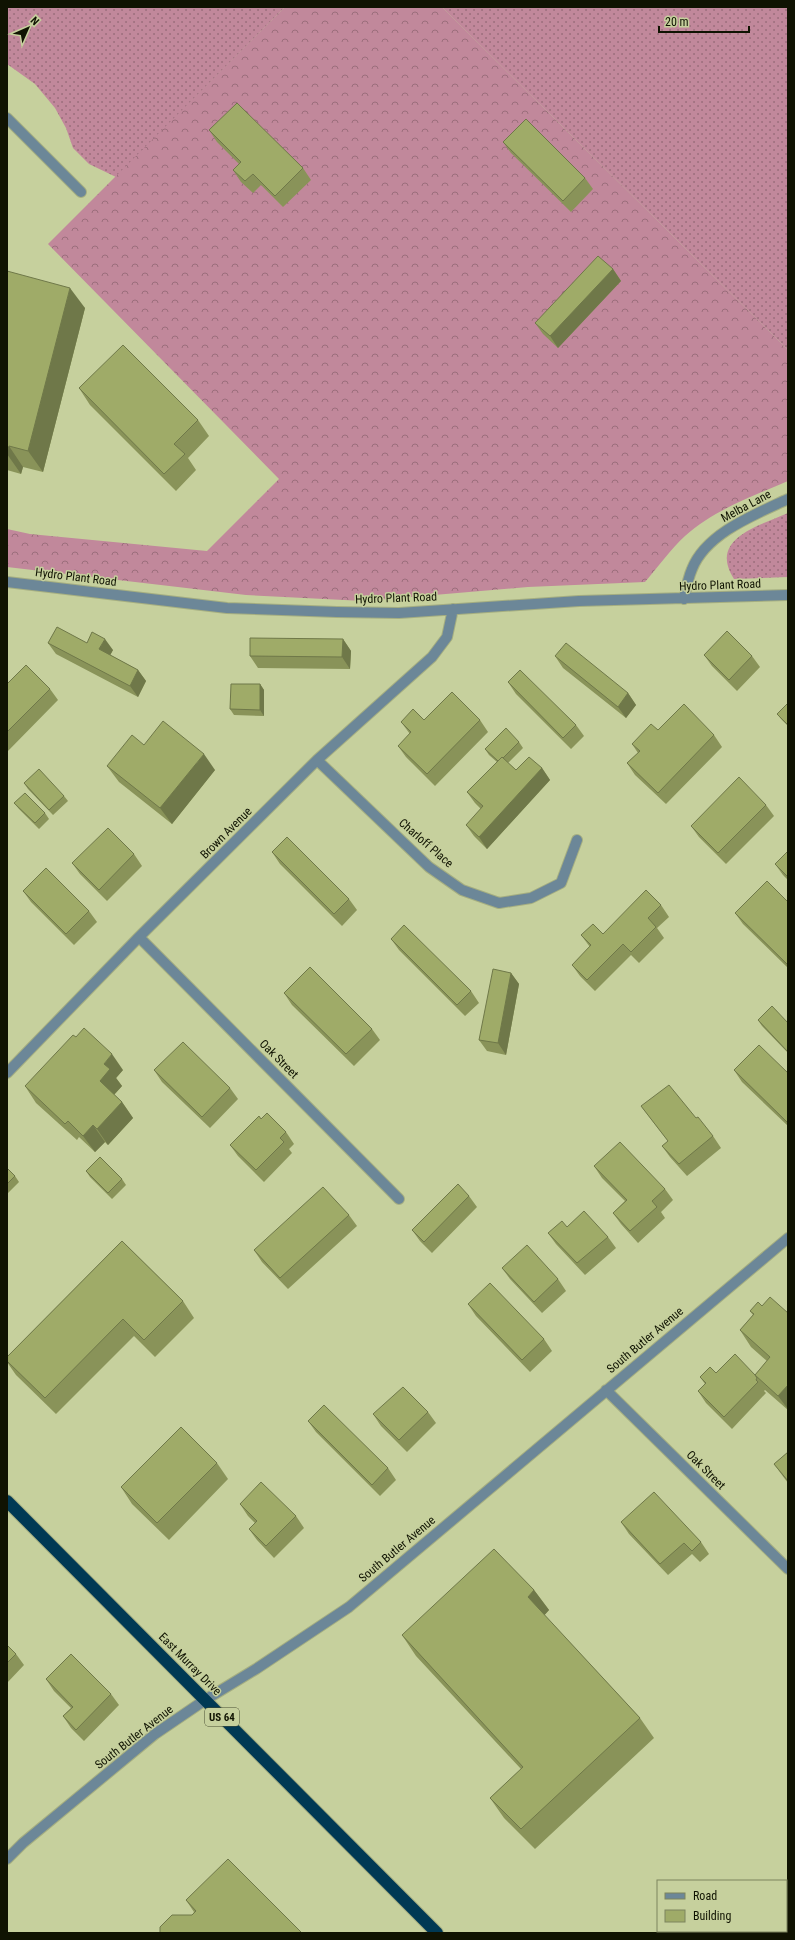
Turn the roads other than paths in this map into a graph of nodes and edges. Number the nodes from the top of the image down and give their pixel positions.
1 (7, 118) edge
2 (81, 192) dead end
3 (788, 499) edge
4 (7, 582) edge
5 (788, 595) edge
6 (684, 599) junction
7 (454, 609) junction
8 (317, 760) junction
9 (577, 840) dead end
10 (139, 937) junction
11 (7, 1073) edge
12 (399, 1199) dead end
13 (788, 1238) edge
14 (606, 1390) junction
15 (7, 1501) edge
16 (788, 1569) edge
17 (205, 1700) junction
18 (7, 1859) edge
19 (437, 1933) edge

1 - 2 street
3 - 6 street, Melba Lane
4 - 7 street, Hydro Plant Road
5 - 6 street, Hydro Plant Road
6 - 7 street, Hydro Plant Road
7 - 8 street, Brown Avenue
8 - 9 street, Charloff Place
8 - 10 street, Brown Avenue
10 - 11 street, Brown Avenue
10 - 12 street, Oak Street
13 - 14 street, South Butler Avenue
14 - 16 street, Oak Street
14 - 17 street, South Butler Avenue
15 - 17 highway, East Murray Drive / US 64
17 - 18 street, South Butler Avenue
17 - 19 highway, East Murray Drive / US 64

